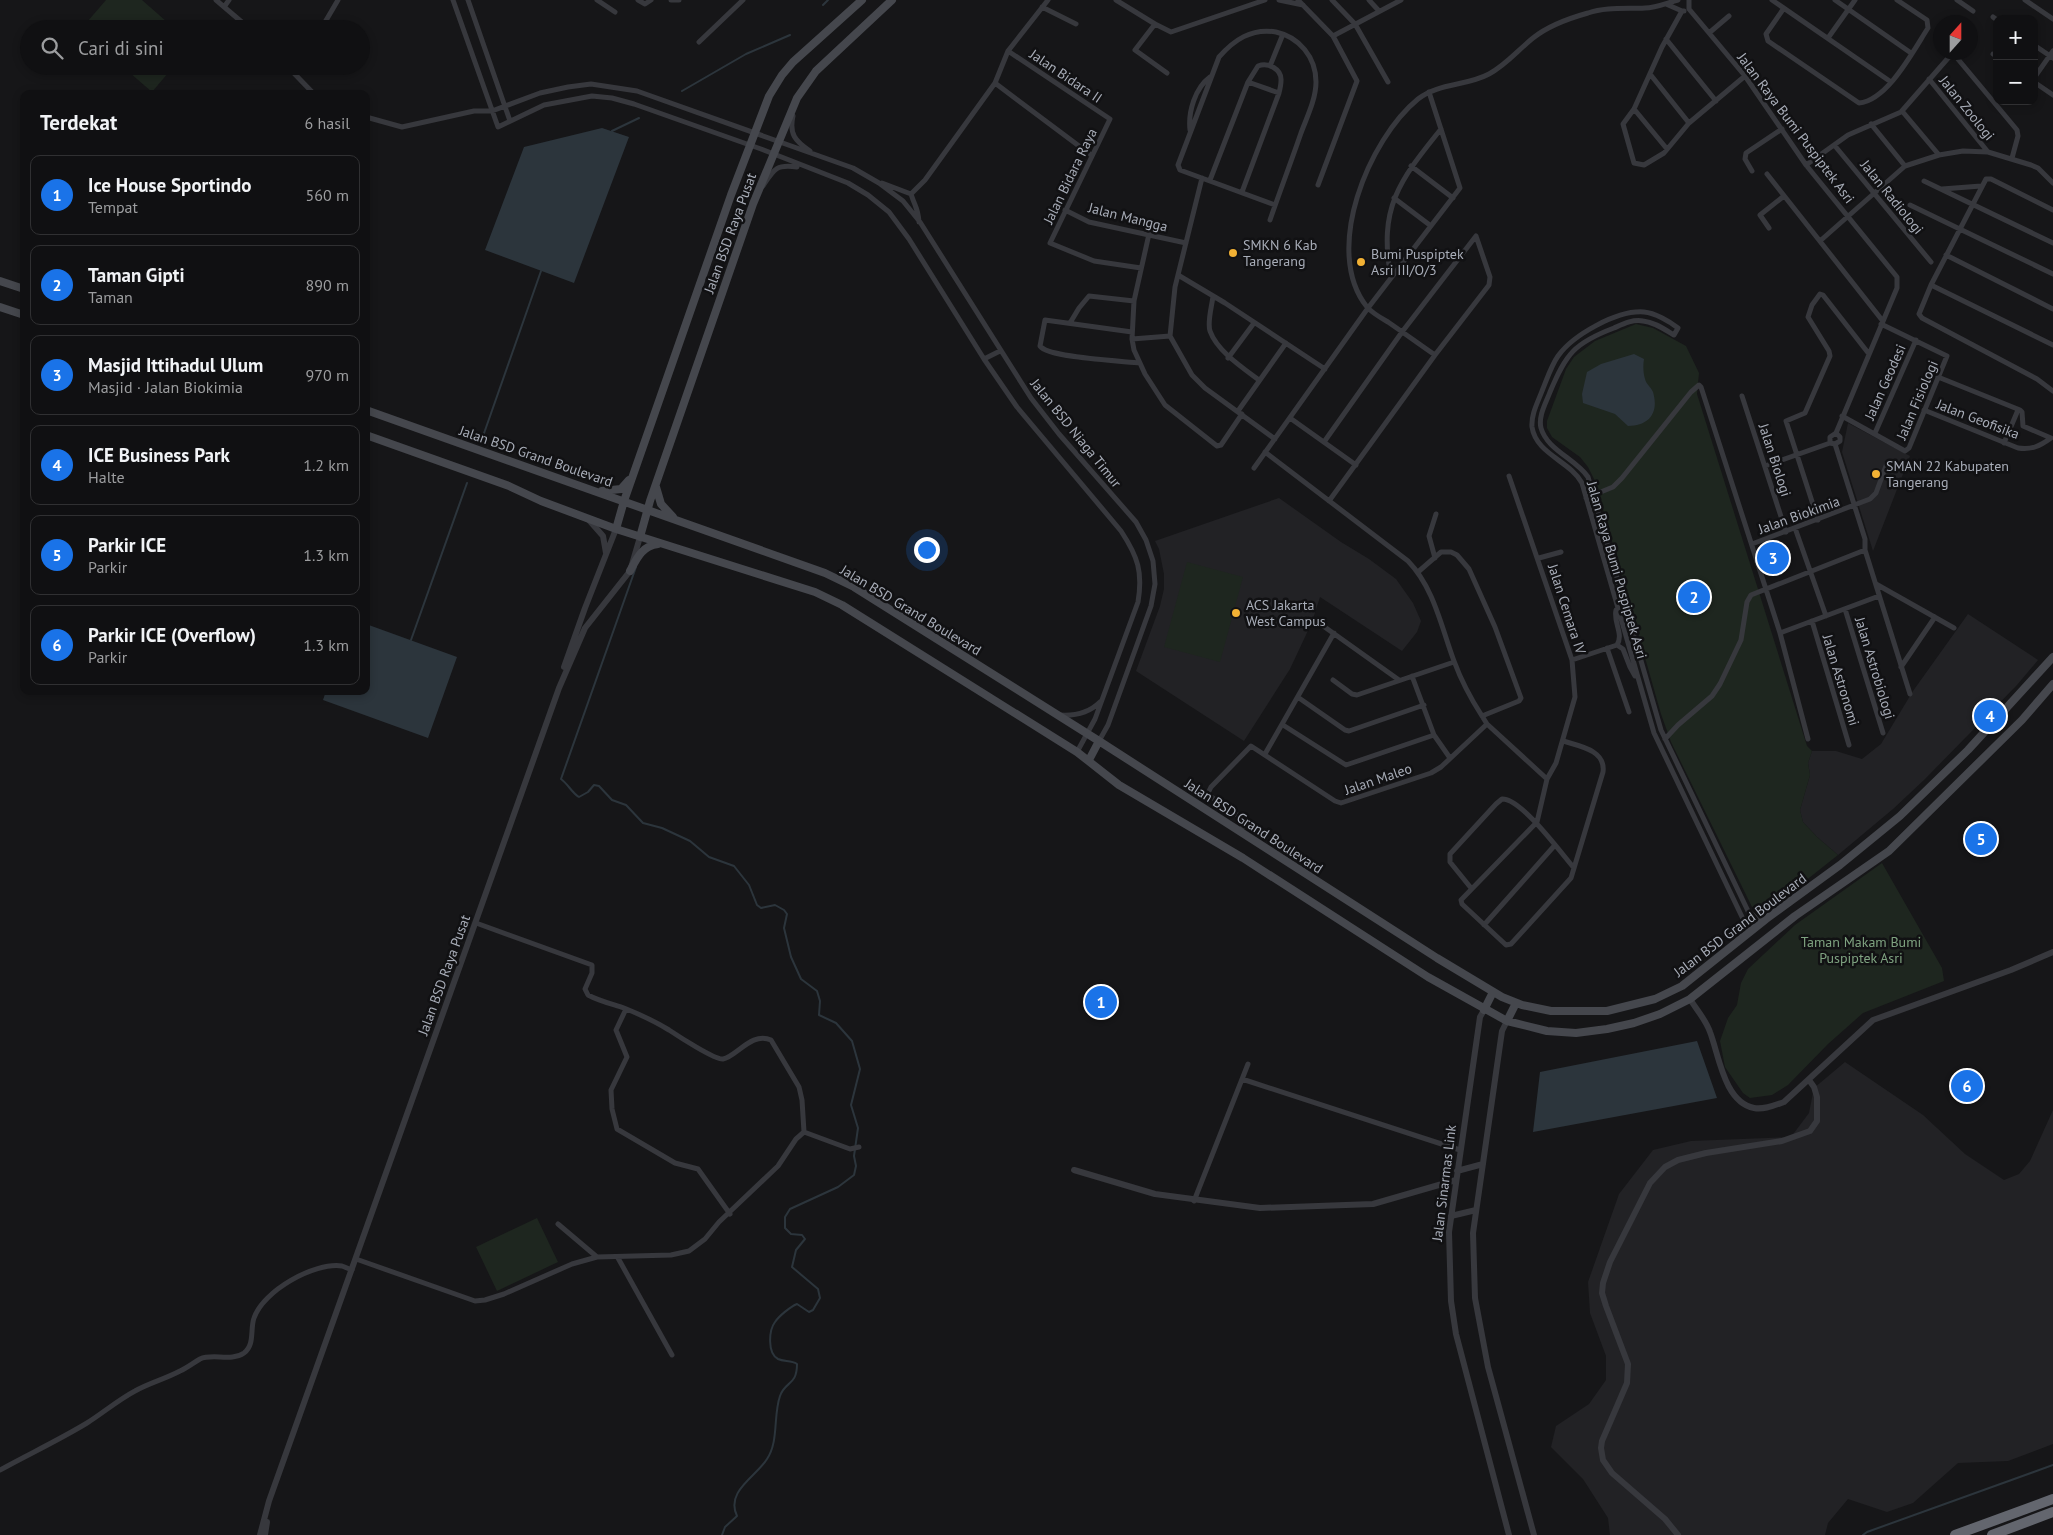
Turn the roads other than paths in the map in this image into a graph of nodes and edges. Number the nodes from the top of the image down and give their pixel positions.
1 (216, 0) edge
2 (229, 0) edge
3 (338, 0) edge
4 (453, 0) edge
5 (468, 0) edge
6 (597, 0) edge
7 (638, 0) edge
8 (651, 0) edge
9 (671, 0) edge
10 (679, 0) edge
11 (743, 0) edge
12 (862, 0) edge
13 (892, 0) edge
14 (1048, 0) edge
15 (1116, 0) edge
16 (1264, 0) edge
17 (1279, 0) edge
18 (1298, 0) edge
19 (1332, 0) edge
20 (1369, 0) edge
21 (1401, 0) edge
22 (1678, 0) edge
23 (1689, 0) edge
24 (1772, 0) edge
25 (1835, 0) edge
26 (1855, 0) edge
27 (1897, 0) edge
28 (1958, 0) edge
29 (2025, 0) edge
30 (1666, 4) junction
31 (1303, 5) junction
32 (224, 6) junction
33 (1042, 7) junction
34 (1784, 8) junction
35 (1689, 9) junction
36 (1848, 9) junction
37 (1379, 11) junction
38 (1973, 11) dead end
39 (614, 12) dead end
40 (1682, 12) junction
41 (1730, 16) dead end
42 (2053, 19) edge
43 (240, 20) edge
44 (326, 20) edge
45 (1076, 24) dead end
46 (1155, 24) junction
47 (1355, 24) junction
48 (1709, 33) junction
49 (1283, 34) junction
50 (1333, 36) junction
51 (1828, 38) junction
52 (1666, 39) junction
53 (700, 42) dead end
54 (2038, 47) edge
55 (1008, 51) junction
56 (1911, 53) junction
57 (2052, 55) edge
58 (1270, 66) junction
59 (1167, 73) dead end
60 (1650, 74) junction
61 (2038, 74) edge
62 (296, 75) edge
63 (1745, 76) junction
64 (1929, 79) junction
65 (1248, 82) junction
66 (1388, 82) dead end
67 (1891, 82) junction
68 (995, 83) junction
69 (2038, 83) edge
70 (310, 90) edge
71 (1429, 92) junction
72 (1279, 93) junction
73 (2053, 95) edge
74 (797, 98) junction
75 (1716, 101) junction
76 (505, 106) junction
77 (1634, 109) junction
78 (492, 111) junction
79 (1902, 111) junction
80 (370, 118) edge
81 (510, 121) junction
82 (1110, 121) joint
83 (1689, 123) junction
84 (1871, 124) junction
85 (1441, 129) junction
86 (1782, 129) junction
87 (754, 133) junction
88 (778, 142) junction
89 (749, 145) junction
90 (1835, 146) junction
91 (1666, 150) junction
92 (1988, 152) junction
93 (772, 154) junction
94 (814, 155) junction
95 (1091, 155) junction
96 (1938, 155) junction
97 (2012, 158) junction
98 (1806, 165) junction
99 (1411, 166) junction
100 (1905, 166) junction
101 (805, 168) junction
102 (1752, 171) dead end
103 (1767, 174) dead end
104 (1202, 178) junction
105 (1210, 180) junction
106 (1924, 181) dead end
107 (879, 182) junction
108 (2053, 183) edge
109 (1318, 186) dead end
110 (1982, 186) junction
111 (1941, 189) junction
112 (1242, 192) junction
113 (1875, 193) junction
114 (912, 194) junction
115 (1784, 196) junction
116 (1394, 198) junction
117 (1453, 198) junction
118 (753, 204) junction
119 (1972, 204) junction
120 (1275, 205) junction
121 (1910, 205) dead end
122 (1065, 210) junction
123 (2053, 210) edge
124 (1849, 216) junction
125 (1270, 220) dead end
126 (920, 222) junction
127 (1431, 226) junction
128 (1769, 228) dead end
129 (1959, 229) junction
130 (1149, 234) junction
131 (1820, 241) junction
132 (1186, 243) junction
133 (2053, 243) edge
134 (1946, 255) junction
135 (1931, 262) dead end
136 (1141, 268) junction
137 (2053, 274) edge
138 (1178, 275) junction
139 (1391, 278) junction
140 (0, 281) edge
141 (1931, 285) junction
142 (20, 288) edge
143 (1213, 296) junction
144 (1134, 301) junction
145 (0, 307) edge
146 (1368, 308) junction
147 (2053, 309) edge
148 (20, 314) edge
149 (1882, 322) junction
150 (1070, 323) junction
151 (1254, 323) junction
152 (1132, 332) junction
153 (1402, 332) junction
154 (1170, 336) junction
155 (1132, 338) junction
156 (1916, 340) junction
157 (1286, 343) junction
158 (2053, 346) edge
159 (1000, 351) junction
160 (1869, 354) junction
161 (1435, 355) junction
162 (1228, 358) junction
163 (984, 359) junction
164 (1140, 363) junction
165 (1325, 369) junction
166 (1938, 377) junction
167 (1259, 380) junction
168 (2053, 391) edge
169 (1742, 396) dead end
170 (1924, 410) junction
171 (2018, 410) junction
172 (370, 411) edge
173 (1240, 413) junction
174 (1842, 416) junction
175 (1290, 418) junction
176 (1875, 433) junction
177 (370, 436) edge
178 (2052, 437) edge
179 (1275, 438) junction
180 (1324, 442) junction
181 (1833, 443) junction
182 (2004, 443) junction
183 (1265, 452) junction
184 (1798, 455) junction
185 (1886, 463) dead end
186 (1356, 465) junction
187 (1765, 466) junction
188 (1254, 468) dead end
189 (632, 476) junction
190 (1509, 476) dead end
191 (656, 485) junction
192 (598, 492) junction
193 (1594, 495) junction
194 (1586, 498) junction
195 (624, 501) junction
196 (1329, 501) junction
197 (1854, 506) junction
198 (648, 509) junction
199 (1436, 514) dead end
200 (586, 518) junction
201 (677, 520) junction
202 (1818, 520) junction
203 (1795, 528) junction
204 (616, 529) junction
205 (1786, 532) junction
206 (640, 537) junction
207 (1752, 544) junction
208 (670, 546) junction
209 (1865, 550) junction
210 (1561, 552) dead end
211 (606, 557) junction
212 (1434, 558) junction
213 (1539, 558) junction
214 (1810, 570) junction
215 (630, 571) junction
216 (1418, 572) junction
217 (1875, 584) junction
218 (1766, 589) junction
219 (1879, 596) junction
220 (1617, 608) junction
221 (1845, 609) junction
222 (1826, 616) junction
223 (1936, 617) junction
224 (1812, 622) junction
225 (1319, 623) dead end
226 (1954, 628) dead end
227 (1334, 633) junction
228 (1780, 634) junction
229 (1617, 645) junction
230 (1608, 648) junction
231 (2053, 657) edge
232 (1572, 660) junction
233 (1454, 662) junction
234 (1901, 667) junction
235 (1412, 676) junction
236 (1637, 678) junction
237 (1333, 680) dead end
238 (1399, 680) junction
239 (2053, 684) edge
240 (559, 688) junction
241 (1910, 694) dead end
242 (1299, 698) junction
243 (1103, 699) junction
244 (1424, 705) junction
245 (1629, 712) dead end
246 (1057, 715) junction
247 (1482, 716) junction
248 (1488, 724) junction
249 (1283, 725) junction
250 (1884, 733) dead end
251 (1087, 734) junction
252 (1434, 735) junction
253 (1665, 739) junction
254 (1808, 739) dead end
255 (1099, 741) junction
256 (1563, 741) junction
257 (1849, 745) dead end
258 (1077, 752) junction
259 (1265, 754) junction
260 (1674, 756) junction
261 (1450, 758) junction
262 (1667, 759) junction
263 (1089, 760) junction
264 (1547, 779) junction
265 (1537, 822) junction
266 (1240, 832) junction
267 (1555, 845) junction
268 (1574, 868) junction
269 (1471, 888) junction
270 (1766, 919) junction
271 (476, 923) junction
272 (1484, 925) junction
273 (1744, 937) junction
274 (2053, 952) edge
275 (1493, 992) junction
276 (1690, 999) junction
277 (1516, 1002) junction
278 (626, 1009) junction
279 (1484, 1010) junction
280 (1507, 1021) junction
281 (1248, 1064) dead end
282 (1242, 1079) junction
283 (1809, 1080) junction
284 (804, 1132) junction
285 (856, 1148) dead end
286 (1460, 1150) junction
287 (1483, 1164) junction
288 (1074, 1170) dead end
289 (1457, 1171) junction
290 (1456, 1180) junction
291 (1194, 1201) junction
292 (1476, 1210) junction
293 (730, 1214) junction
294 (1451, 1216) junction
295 (558, 1224) dead end
296 (597, 1257) junction
297 (618, 1258) junction
298 (356, 1259) junction
299 (352, 1270) junction
300 (672, 1355) dead end
301 (0, 1470) edge
302 (2053, 1500) edge
303 (270, 1501) junction
304 (2053, 1512) edge
305 (2053, 1518) edge
306 (1995, 1534) edge
307 (260, 1535) edge
308 (265, 1535) edge
309 (1509, 1535) edge
310 (1534, 1535) edge
311 (1678, 1535) edge
312 (1955, 1535) edge

1 - 32 street
2 - 32 street
3 - 44 street
4 - 78 street
5 - 76 street
6 - 39 street
7 - 8 street
9 - 10 street
11 - 53 street
12 - 87 main road, Jalan BSD Raya Pusat
13 - 74 main road, Jalan BSD Raya Pusat
14 - 33 street
15 - 46 street
16 - 46 street
17 - 31 street
18 - 31 street
19 - 47 street
20 - 37 street
21 - 37 street
22 - 30 street
23 - 35 street
24 - 34 street
25 - 36 street
26 - 36 street
27 - 56 street
28 - 38 street
29 - 42 street
30 - 40 street
30 - 71 street
31 - 50 street
32 - 43 street
33 - 45 street
33 - 55 street
34 - 51 street
34 - 67 street
35 - 40 street
35 - 48 street, Jalan Raya Bumi Puspiptek Asri
36 - 51 street
36 - 56 street
37 - 47 street
40 - 52 street
41 - 48 street
46 - 59 street
47 - 50 street
47 - 66 street
48 - 63 street, Jalan Raya Bumi Puspiptek Asri
49 - 58 street
49 - 104 street
49 - 120 street
50 - 109 street
51 - 67 street
52 - 60 street
52 - 75 street
54 - 57 street
55 - 68 street
55 - 82 street, Jalan Bidara II
56 - 67 street
57 - 61 street
58 - 65 street
58 - 72 street
60 - 77 street
60 - 83 street
62 - 70 street
63 - 75 street
63 - 86 street, Jalan Raya Bumi Puspiptek Asri
64 - 79 street
64 - 92 street, Jalan Zoologi
64 - 97 street
65 - 72 street
65 - 105 street
68 - 95 street
68 - 114 street
69 - 73 street
71 - 85 street
71 - 146 street
72 - 112 street
74 - 88 main road, Jalan BSD Raya Pusat
74 - 94 street
75 - 83 street
76 - 78 street, Jalan BSD Niaga Timur
76 - 81 street
76 - 87 street, Jalan BSD Niaga Timur
77 - 91 street
77 - 91 street
78 - 80 street, Jalan BSD Niaga Timur
78 - 81 street, Jalan BSD Niaga Timur
79 - 84 street
79 - 96 street
81 - 89 street, Jalan BSD Niaga Timur
82 - 95 street, Jalan Bidara Raya
83 - 91 street
84 - 90 street
84 - 100 street
85 - 99 street
85 - 117 street
86 - 98 street, Jalan Raya Bumi Puspiptek Asri
86 - 102 street
87 - 88 street, Jalan BSD Niaga Timur
87 - 89 main road, Jalan BSD Raya Pusat
88 - 93 main road, Jalan BSD Raya Pusat
88 - 94 street, Jalan BSD Niaga Timur
89 - 93 street, Jalan BSD Niaga Timur
89 - 189 main road, Jalan BSD Raya Pusat
90 - 98 street
90 - 113 street, Jalan Radiologi
92 - 96 street
92 - 97 street
93 - 101 street, Jalan BSD Niaga Timur
93 - 118 main road, Jalan BSD Raya Pusat
94 - 107 street, Jalan BSD Niaga Timur
95 - 122 street, Jalan Bidara Raya
96 - 100 street
97 - 108 street
98 - 124 street, Jalan Raya Bumi Puspiptek Asri
99 - 116 street
99 - 117 street
100 - 113 street
101 - 118 street
101 - 163 street, Jalan BSD Niaga Timur
103 - 115 street
104 - 105 street
104 - 132 street
105 - 112 street
106 - 111 street
107 - 114 street
107 - 126 street, Jalan BSD Niaga Timur
110 - 111 street
110 - 119 street
110 - 123 street
111 - 119 street
112 - 120 street
113 - 124 street
113 - 135 street, Jalan Radiologi
114 - 126 street
115 - 128 street
115 - 131 street
116 - 127 street
116 - 139 street
117 - 127 street
118 - 191 main road, Jalan BSD Raya Pusat
119 - 129 street
119 - 133 street
120 - 125 street
121 - 129 street
122 - 130 street, Jalan Mangga
122 - 136 street, Jalan Bidara Raya
124 - 131 street
124 - 149 street, Jalan Raya Bumi Puspiptek Asri
126 - 159 street, Jalan BSD Niaga Timur
127 - 139 street
129 - 134 street
129 - 137 street
130 - 132 street, Jalan Mangga
130 - 136 street
131 - 149 street
132 - 138 street
134 - 141 street
134 - 147 street
136 - 144 street
138 - 143 street
138 - 154 street
139 - 146 street
140 - 142 main road
141 - 158 street
141 - 168 street
143 - 151 street
143 - 162 street
144 - 150 street
144 - 152 street
145 - 148 main road
146 - 153 street
146 - 165 street
149 - 156 street, Jalan Fisiologi
149 - 160 street, Jalan Raya Bumi Puspiptek Asri
150 - 152 street
150 - 164 street
151 - 157 street
151 - 162 street
152 - 155 street
153 - 161 street
153 - 161 street
153 - 180 street
154 - 155 street
154 - 173 street
155 - 164 street
156 - 166 street, Jalan Fisiologi
156 - 176 street, Jalan Geodesi
157 - 165 street
157 - 167 street
159 - 163 street
159 - 255 street, Jalan BSD Niaga Timur
160 - 174 street, Jalan Raya Bumi Puspiptek Asri
160 - 184 street
161 - 186 street
162 - 167 street
163 - 243 street, Jalan BSD Niaga Timur
164 - 173 street
165 - 175 street
166 - 170 street, Jalan Fisiologi
166 - 171 street, Jalan Geofisika
167 - 173 street
169 - 187 street, Jalan Biologi
170 - 176 street, Jalan Fisiologi
170 - 182 street, Jalan Geofisika
171 - 178 street, Jalan Geofisika
171 - 182 street
172 - 192 main road, Jalan BSD Grand Boulevard
173 - 179 street
174 - 176 street, Jalan Fisiologi
174 - 181 street, Jalan Raya Bumi Puspiptek Asri
175 - 179 street
175 - 180 street
177 - 200 main road, Jalan BSD Grand Boulevard
178 - 182 street, Jalan Geofisika
179 - 183 street
180 - 186 street
181 - 184 street
181 - 197 street
183 - 188 street
183 - 196 street
184 - 187 street
184 - 202 street
185 - 197 street, Jalan Biokimia
186 - 196 street
187 - 205 street, Jalan Biologi
189 - 192 main road
189 - 195 main road, Jalan BSD Raya Pusat
190 - 213 street, Jalan Cemara IV
191 - 198 main road, Jalan BSD Raya Pusat
191 - 201 main road
192 - 195 main road, Jalan BSD Grand Boulevard
193 - 194 street
193 - 194 street, Jalan Raya Bumi Puspiptek Asri
193 - 207 street
193 - 253 street, Jalan Raya Bumi Puspiptek Asri
194 - 220 street, Jalan Raya Bumi Puspiptek Asri
195 - 198 main road, Jalan BSD Grand Boulevard
195 - 204 main road, Jalan BSD Raya Pusat
196 - 216 street
197 - 202 street, Jalan Biokimia
197 - 209 street
198 - 201 main road, Jalan BSD Grand Boulevard
198 - 206 main road, Jalan BSD Raya Pusat
199 - 212 street
200 - 204 main road, Jalan BSD Grand Boulevard
200 - 211 street
201 - 246 main road, Jalan BSD Grand Boulevard
202 - 203 street, Jalan Biokimia
203 - 205 street, Jalan Biokimia
203 - 214 street
204 - 206 main road, Jalan BSD Grand Boulevard
204 - 211 street
205 - 207 street, Jalan Biokimia
206 - 208 main road, Jalan BSD Grand Boulevard
206 - 215 street
207 - 218 street
208 - 215 main road
208 - 258 main road, Jalan BSD Grand Boulevard
209 - 214 street
209 - 217 street
210 - 213 street
211 - 240 street
212 - 216 street
212 - 247 street
213 - 232 street, Jalan Cemara IV
214 - 218 street
214 - 222 street
215 - 240 street
216 - 233 street
217 - 219 street
217 - 223 street
218 - 228 street
218 - 253 street
219 - 221 street
219 - 234 street
220 - 229 street
220 - 236 street, Jalan Raya Bumi Puspiptek Asri
221 - 222 street
221 - 250 street, Jalan Astrobiologi
222 - 224 street
223 - 226 street
223 - 234 street
224 - 228 street
224 - 257 street, Jalan Astronomi
225 - 227 street
227 - 238 street
227 - 242 street
228 - 254 street
229 - 230 street
229 - 236 street
230 - 232 street
230 - 245 street
231 - 270 main road, Jalan BSD Grand Boulevard
232 - 256 street, Jalan Cemara IV
233 - 235 street
233 - 247 street
234 - 241 street
235 - 238 street
235 - 244 street
236 - 262 street, Jalan Raya Bumi Puspiptek Asri
237 - 238 street
239 - 276 main road, Jalan BSD Grand Boulevard
240 - 271 street, Jalan BSD Raya Pusat
242 - 244 street
242 - 249 street
243 - 246 street
243 - 251 street, Jalan BSD Niaga Timur
244 - 252 street
246 - 251 main road, Jalan BSD Grand Boulevard
247 - 248 street
248 - 261 street, Jalan Maleo
248 - 264 street
249 - 252 street
249 - 259 street
251 - 255 main road, Jalan BSD Grand Boulevard
251 - 258 street, Jalan BSD Niaga Timur
252 - 261 street
253 - 260 street, Jalan Raya Bumi Puspiptek Asri
255 - 263 main road
255 - 266 main road, Jalan BSD Grand Boulevard
256 - 264 street, Jalan Cemara IV
256 - 268 street
258 - 263 main road, Jalan BSD Grand Boulevard
259 - 261 street, Jalan Maleo
259 - 266 street, Jalan Maleo
260 - 262 street
260 - 270 street, Jalan Raya Bumi Puspiptek Asri
262 - 273 street, Jalan Raya Bumi Puspiptek Asri
263 - 279 main road, Jalan BSD Grand Boulevard
264 - 265 street, Jalan Cemara IV
265 - 267 street
265 - 269 street
265 - 269 street
266 - 275 main road, Jalan BSD Grand Boulevard
267 - 268 street
267 - 272 street
268 - 272 street
269 - 272 street
270 - 273 main road, Jalan BSD Grand Boulevard
271 - 278 street
271 - 298 street, Jalan BSD Raya Pusat
273 - 277 main road, Jalan BSD Grand Boulevard
274 - 283 street
275 - 277 main road, Jalan BSD Grand Boulevard
275 - 279 main road
276 - 280 main road, Jalan BSD Grand Boulevard
276 - 283 street
277 - 280 main road
278 - 284 street
278 - 293 street
279 - 280 main road, Jalan BSD Grand Boulevard
279 - 286 street, Jalan Sinarmas Link
280 - 287 street
281 - 282 street
282 - 286 street
282 - 291 street
283 - 311 street
284 - 285 street
284 - 293 street
286 - 289 street, Jalan Sinarmas Link
287 - 289 street
287 - 292 street
288 - 291 street
289 - 290 street, Jalan Sinarmas Link
290 - 291 street
290 - 294 street, Jalan Sinarmas Link
292 - 294 street
292 - 310 street
293 - 297 street
294 - 309 street, Jalan Sinarmas Link
295 - 296 street
296 - 297 street
296 - 298 street
297 - 300 street
298 - 299 street, Jalan BSD Raya Pusat
299 - 301 street
299 - 303 street, Jalan BSD Raya Pusat
302 - 312 highway
303 - 307 street
303 - 308 street
304 - 306 highway
305 - 306 highway

